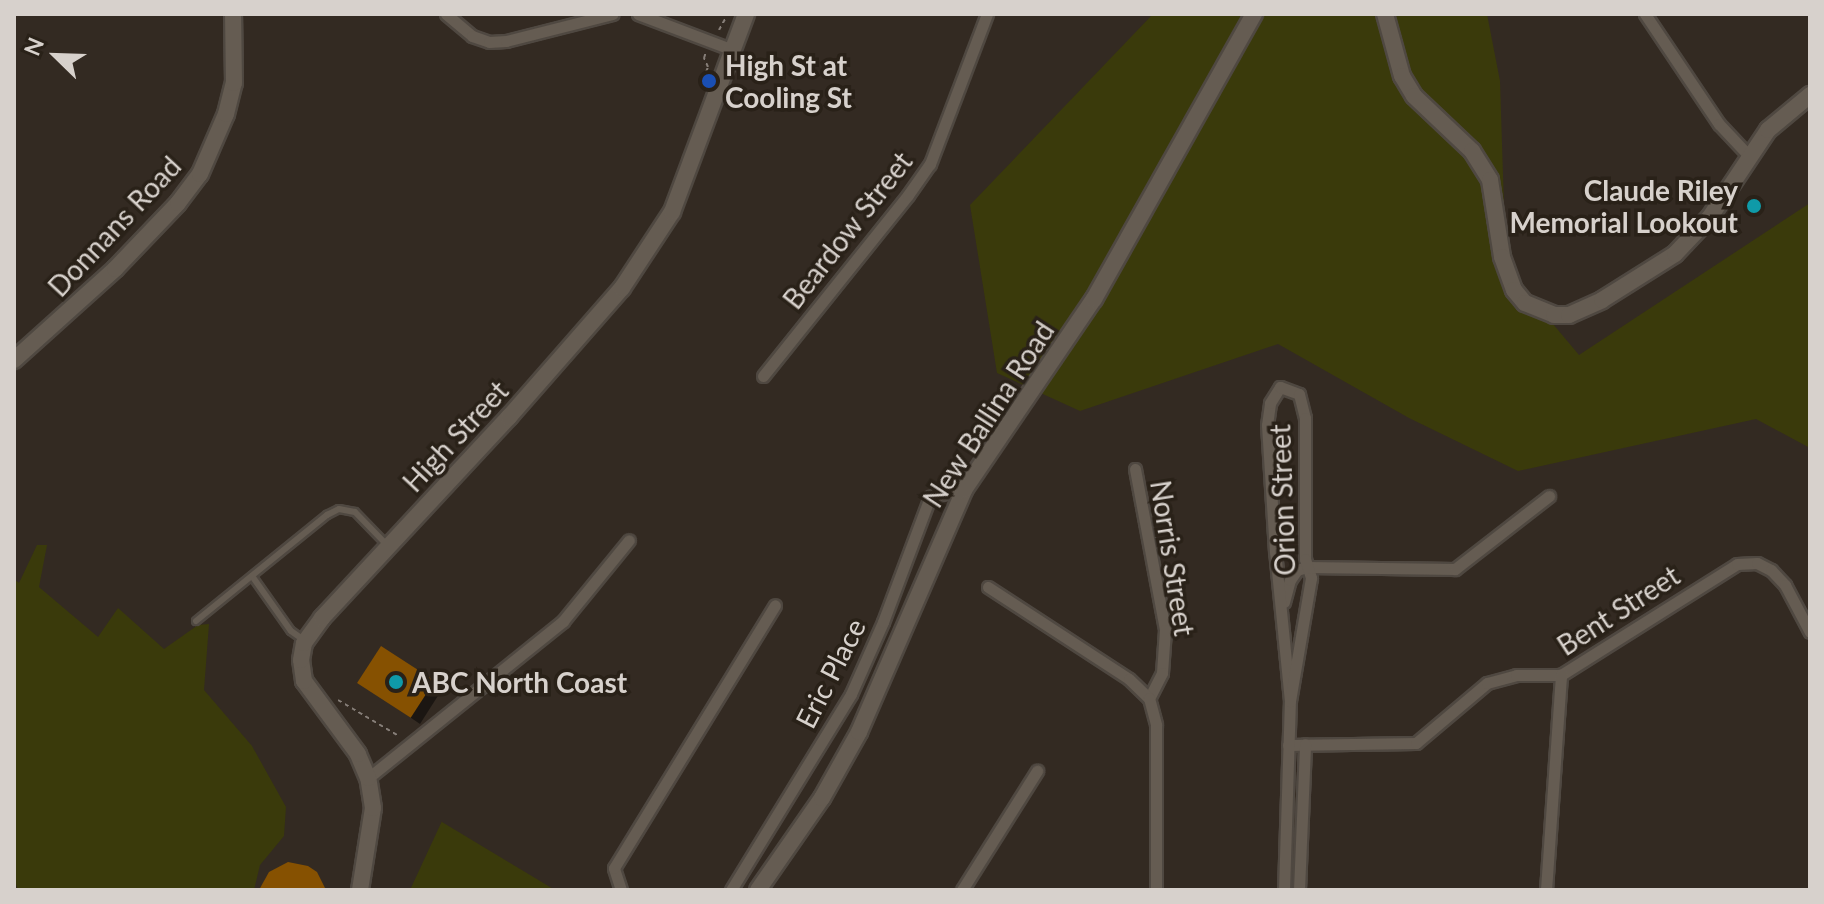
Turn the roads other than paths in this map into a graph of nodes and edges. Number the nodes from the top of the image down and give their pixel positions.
1 (233, 14) edge
2 (446, 14) edge
3 (613, 14) edge
4 (638, 14) edge
5 (746, 14) edge
6 (987, 14) edge
7 (1254, 14) edge
8 (1385, 14) edge
9 (1645, 14) edge
10 (733, 50) junction
11 (1810, 95) edge
12 (1750, 157) junction
13 (14, 360) edge
14 (763, 376) dead end
15 (1135, 469) dead end
16 (965, 488) junction
17 (1549, 496) dead end
18 (629, 540) dead end
19 (388, 546) junction
20 (1307, 567) junction
21 (252, 576) junction
22 (988, 587) dead end
23 (775, 605) dead end
24 (1282, 609) junction
25 (196, 621) dead end
26 (1810, 632) edge
27 (306, 641) junction
28 (1561, 675) junction
29 (1149, 698) junction
30 (1290, 701) junction
31 (1305, 744) junction
32 (1288, 745) junction
33 (1037, 771) dead end
34 (368, 778) junction
35 (360, 890) edge
36 (621, 890) edge
37 (731, 890) edge
38 (758, 890) edge
39 (962, 890) edge
40 (1156, 890) edge
41 (1284, 890) edge
42 (1299, 890) edge
43 (1546, 890) edge

1 - 13 street, Donnans Road
2 - 3 street
4 - 10 street
5 - 10 street, High Street
6 - 14 street, Beardow Street
7 - 16 street, New Ballina Road
8 - 12 street
9 - 12 street
10 - 19 street, High Street
11 - 12 street
15 - 29 street, Norris Street
16 - 37 street, Eric Place
16 - 38 street, New Ballina Road
17 - 20 street
18 - 34 street
19 - 21 lane
19 - 27 street, High Street
20 - 24 street
20 - 24 street, Orion Street
20 - 30 street, Orion Street
21 - 25 lane
21 - 27 lane
22 - 29 street
23 - 36 street
24 - 30 street, Orion Street
26 - 28 street, Bent Street
27 - 34 street
28 - 31 street, Bent Street
28 - 43 street
29 - 40 street
30 - 32 street, Orion Street
31 - 32 street, Bent Street
31 - 42 street
32 - 41 street, Orion Street
33 - 39 street
34 - 35 street

